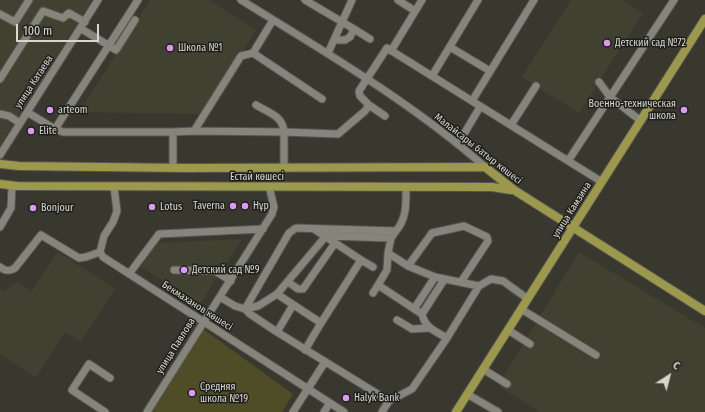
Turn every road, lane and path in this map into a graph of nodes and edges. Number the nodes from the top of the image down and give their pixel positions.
1 (29, 0) edge
2 (98, 0) edge
3 (138, 0) edge
4 (241, 0) edge
5 (305, 0) edge
6 (352, 0) edge
7 (398, 0) edge
8 (416, 0) edge
9 (422, 0) edge
10 (478, 0) edge
11 (534, 0) edge
12 (674, 0) edge
13 (415, 12) junction
14 (0, 14) edge
15 (705, 19) edge
16 (135, 20) dead end
17 (273, 20) junction
18 (85, 22) junction
19 (342, 22) junction
20 (80, 28) junction
21 (354, 29) junction
22 (370, 39) dead end
23 (335, 40) junction
24 (108, 46) junction
25 (450, 47) junction
26 (391, 51) junction
27 (253, 53) junction
28 (328, 53) junction
29 (490, 71) junction
30 (432, 76) junction
31 (0, 79) edge
32 (367, 79) junction
33 (599, 82) dead end
34 (536, 86) dead end
35 (610, 97) junction
36 (322, 99) dead end
37 (472, 101) junction
38 (256, 105) dead end
39 (369, 105) junction
40 (480, 106) junction
41 (26, 112) junction
42 (0, 114) edge
43 (385, 116) dead end
44 (641, 121) junction
45 (20, 123) junction
46 (510, 125) junction
47 (55, 129) junction
48 (194, 130) junction
49 (173, 132) junction
50 (284, 132) junction
51 (458, 144) junction
52 (0, 155) edge
53 (568, 161) junction
54 (0, 164) edge
55 (485, 167) junction
56 (173, 168) junction
57 (284, 168) junction
58 (602, 182) junction
59 (0, 184) edge
60 (12, 186) junction
61 (269, 186) junction
62 (114, 187) junction
63 (406, 187) junction
64 (514, 190) junction
65 (0, 226) edge
66 (574, 227) junction
67 (263, 228) junction
68 (314, 229) junction
69 (396, 231) junction
70 (326, 236) junction
71 (391, 238) junction
72 (335, 243) junction
73 (100, 252) junction
74 (388, 253) junction
75 (361, 260) junction
76 (373, 266) dead end
77 (408, 266) junction
78 (0, 268) edge
79 (174, 270) dead end
80 (130, 274) junction
81 (435, 277) junction
82 (444, 280) junction
83 (231, 281) junction
84 (288, 282) junction
85 (461, 282) junction
86 (378, 286) junction
87 (479, 286) junction
88 (373, 293) dead end
89 (277, 294) junction
90 (220, 297) junction
91 (528, 299) junction
92 (293, 305) junction
93 (246, 309) junction
94 (414, 309) junction
95 (521, 310) junction
96 (705, 311) edge
97 (422, 314) junction
98 (397, 320) dead end
99 (204, 322) junction
100 (321, 323) junction
101 (429, 328) junction
102 (508, 330) junction
103 (277, 332) junction
104 (447, 338) junction
105 (530, 344) dead end
106 (305, 350) junction
107 (596, 355) dead end
108 (325, 362) junction
109 (483, 369) junction
110 (110, 378) dead end
111 (506, 384) dead end
112 (308, 389) junction
113 (467, 394) junction
114 (389, 401) junction
115 (330, 403) junction
116 (105, 412) edge
117 (147, 412) edge
118 (293, 412) edge
119 (324, 412) edge
120 (344, 412) edge
121 (382, 412) edge
122 (456, 412) edge
123 (498, 412) edge

1 - 14 street
2 - 18 street, улица Катаева
3 - 24 street
4 - 17 street, Малайсары батыр көшесі
5 - 19 street
6 - 19 street
7 - 13 street
8 - 13 street
9 - 13 street
10 - 25 street
11 - 29 street
12 - 35 street
13 - 26 street
15 - 44 main road, улица Камзина
16 - 24 street
17 - 27 street
17 - 28 street, Малайсары батыр көшесі
18 - 20 street, улица Катаева
18 - 31 street
19 - 21 street
19 - 23 street
20 - 24 street
20 - 41 street, улица Катаева
21 - 22 street
21 - 23 street
23 - 28 street
24 - 47 street
25 - 29 street
25 - 30 street
26 - 30 street
26 - 32 street
27 - 36 street
27 - 48 street
28 - 32 street, Малайсары батыр көшесі
29 - 37 street
30 - 37 street
32 - 39 street
32 - 51 street, Малайсары батыр көшесі
33 - 35 street
34 - 46 street
35 - 44 street
35 - 53 street
37 - 40 street
38 - 50 street
39 - 43 street
39 - 50 street
40 - 46 street
40 - 51 street
41 - 45 street, улица Катаева
41 - 47 street
42 - 45 street
44 - 58 main road, улица Камзина
45 - 52 street, улица Катаева
46 - 53 street
47 - 49 street
48 - 49 street
48 - 50 street
49 - 56 street
50 - 57 street
51 - 55 street, Малайсары батыр көшесі
53 - 58 street
54 - 56 main road, Естай көшесі
55 - 57 main road, Естай көшесі
55 - 64 main road, Малайсары батыр көшесі
56 - 57 main road, Естай көшесі
58 - 66 main road, улица Камзина
59 - 60 main road, Естай көшесі
60 - 62 main road, Естай көшесі
60 - 65 street
61 - 62 main road, Естай көшесі
61 - 63 main road, Естай көшесі
61 - 67 street, улица Павлова
62 - 73 street
63 - 64 main road, Естай көшесі
63 - 69 street
64 - 66 main road, Малайсары батыр көшесі
66 - 91 main road, улица Камзина
66 - 96 main road, Малайсары батыр көшесі
67 - 80 street
67 - 83 street, улица Павлова
68 - 69 street
68 - 70 street
68 - 93 street
69 - 71 street
70 - 71 street
70 - 72 street
70 - 84 street
71 - 74 street
72 - 75 street
72 - 84 street
73 - 78 street
73 - 80 street, Бекмаханов көшесі
74 - 77 street
74 - 86 street
75 - 76 street
75 - 100 street
77 - 81 street
77 - 85 street
79 - 83 street
80 - 99 street, Бекмаханов көшесі
81 - 82 street
81 - 94 street
82 - 85 street
82 - 97 street
83 - 90 street, улица Павлова
84 - 89 street
85 - 87 street
86 - 88 street
86 - 94 street
87 - 91 street
87 - 104 street
89 - 92 street
89 - 93 street
90 - 93 street
90 - 99 street, улица Павлова
91 - 95 main road, улица Камзина
92 - 100 street
92 - 103 street
93 - 103 street
94 - 97 street
95 - 102 main road, улица Камзина
95 - 107 street
97 - 101 street
98 - 101 street
99 - 112 street, Бекмаханов көшесі
99 - 117 street, улица Павлова
100 - 106 street
101 - 104 street
102 - 105 street
102 - 109 main road, улица Камзина
103 - 106 street
104 - 114 street
106 - 108 street
108 - 112 street
108 - 114 street
109 - 111 street
109 - 113 main road, улица Камзина
110 - 116 street
112 - 115 street, Бекмаханов көшесі
112 - 118 street
113 - 122 main road, улица Камзина
113 - 123 street
114 - 121 street
115 - 119 street
115 - 120 street, Бекмаханов көшесі

